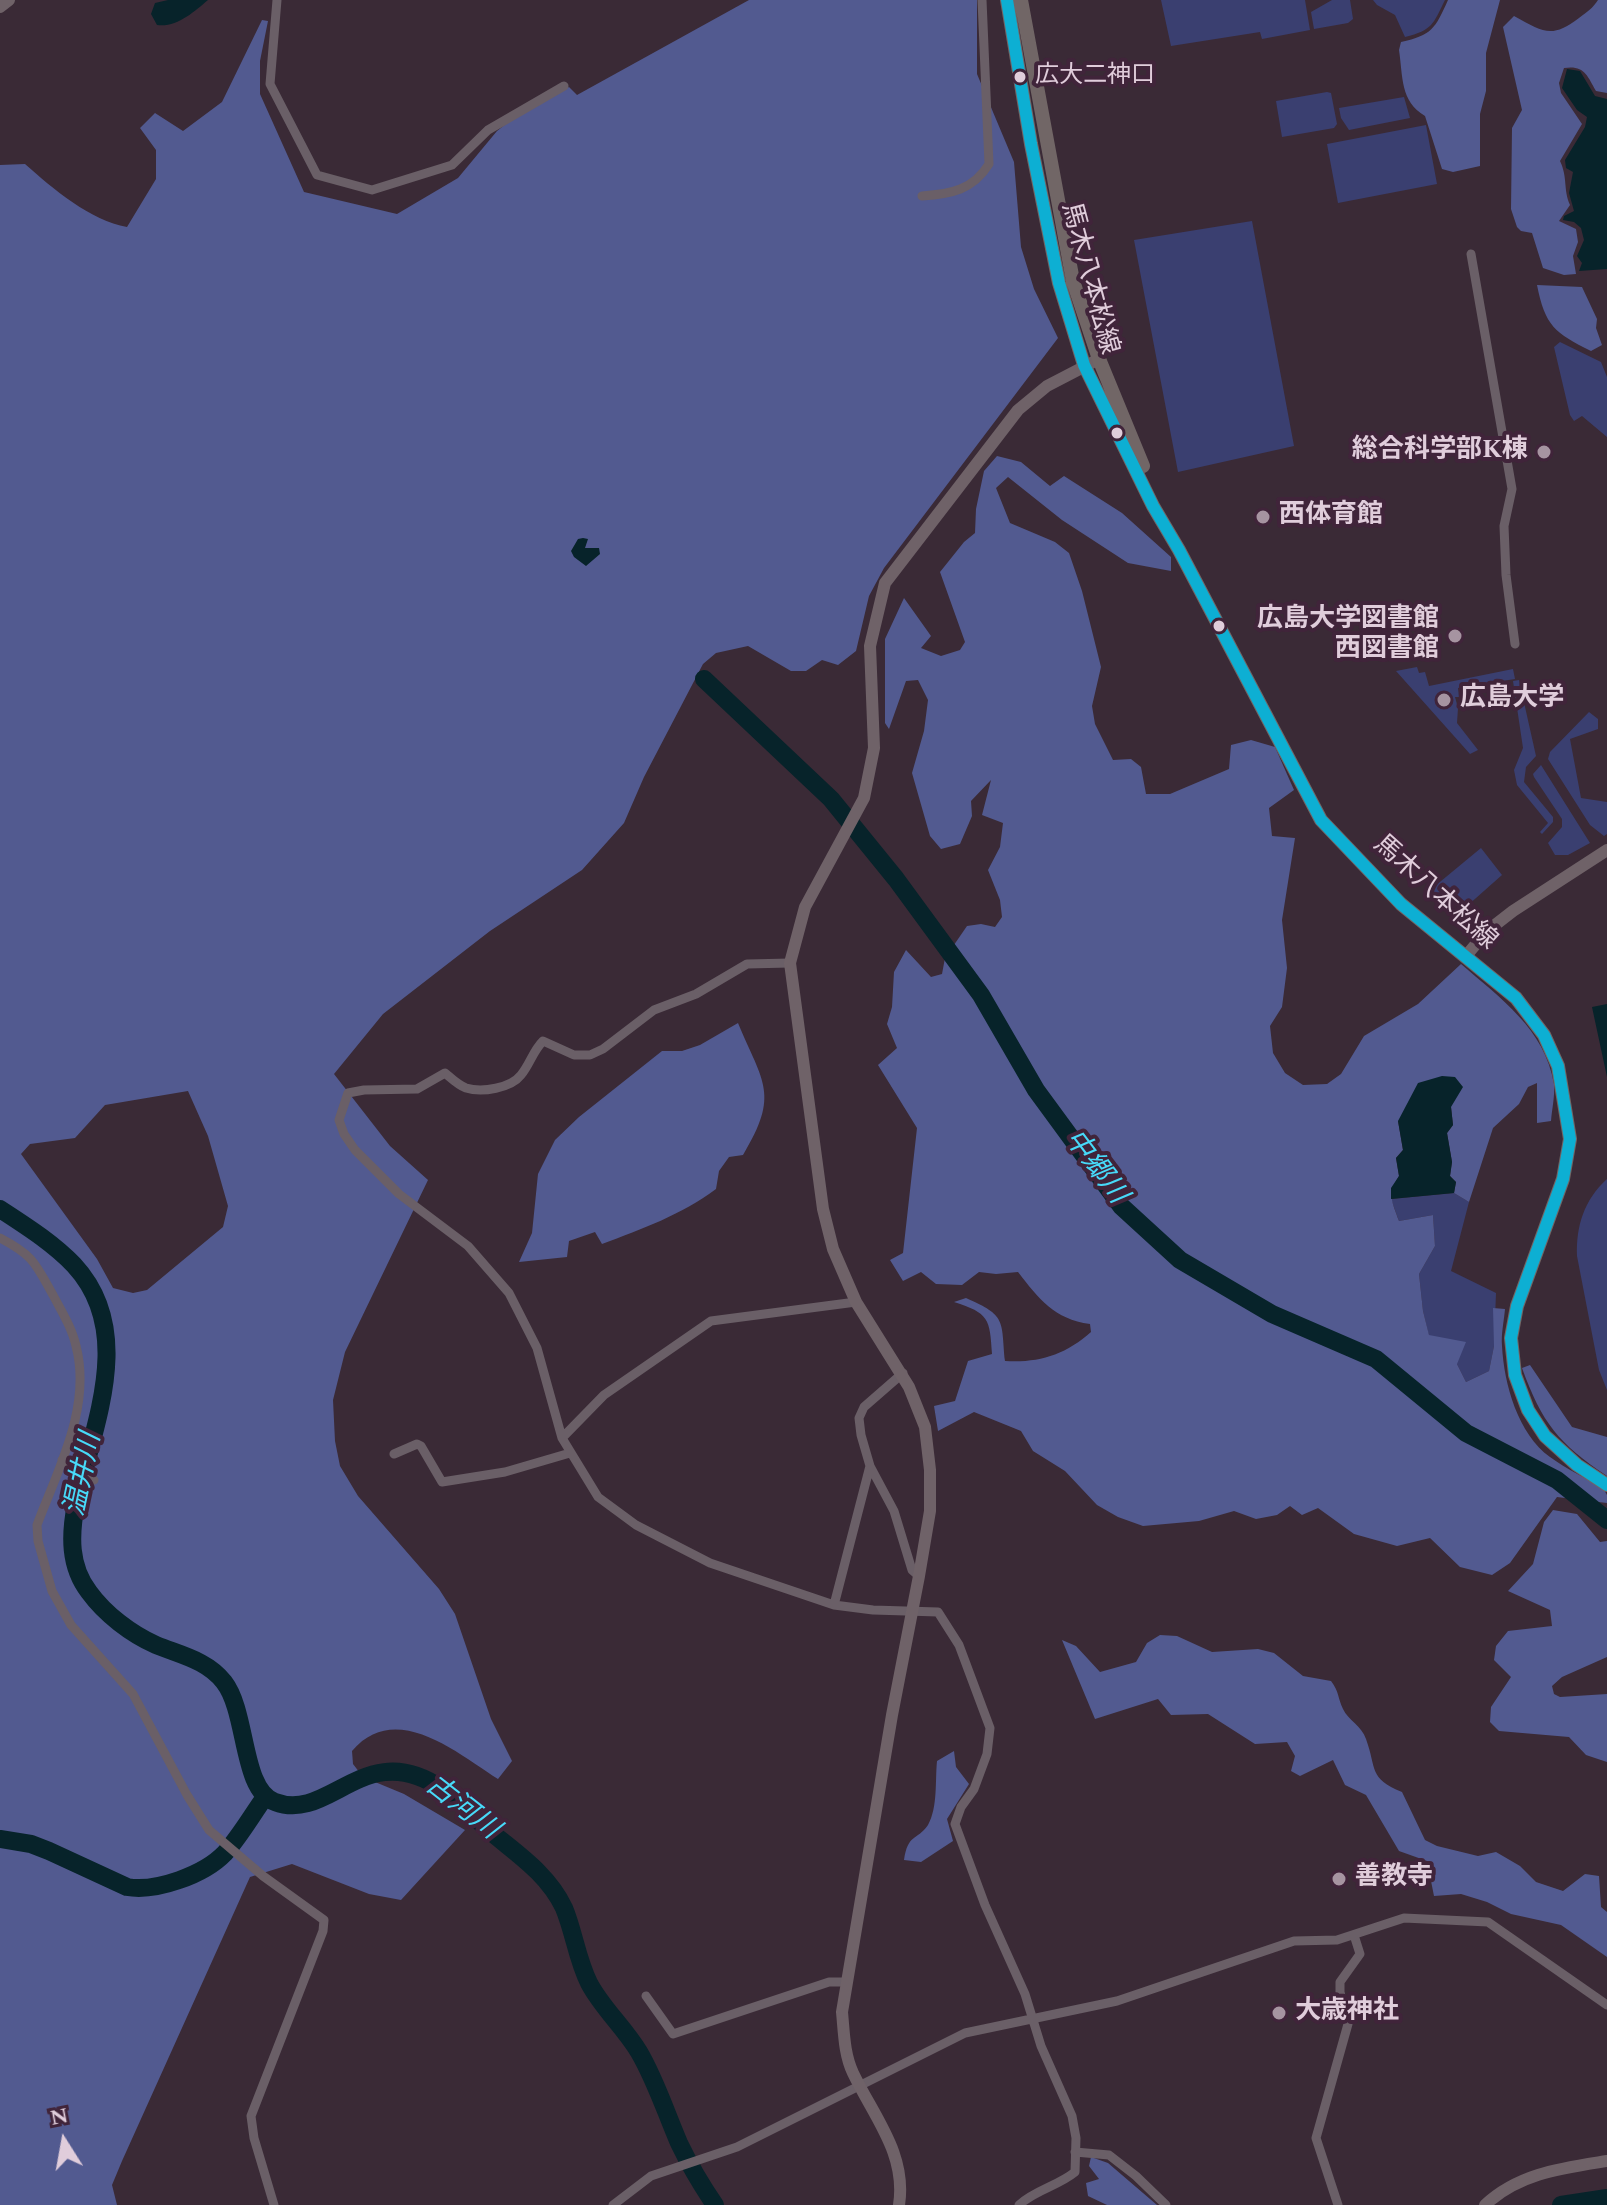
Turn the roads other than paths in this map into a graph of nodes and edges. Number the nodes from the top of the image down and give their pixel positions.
1 (9, 0) edge
2 (277, 0) edge
3 (982, 0) edge
4 (1007, 0) edge
5 (1021, 0) edge
6 (0, 7) edge
7 (564, 86) dead end
8 (922, 196) dead end
9 (1471, 254) dead end
10 (1099, 359) junction
11 (1084, 365) junction
12 (1179, 550) junction
13 (1515, 644) dead end
14 (1607, 850) edge
15 (1466, 956) junction
16 (790, 963) junction
17 (0, 1238) edge
18 (856, 1302) junction
19 (903, 1373) junction
20 (562, 1438) junction
21 (570, 1453) junction
22 (394, 1454) dead end
23 (63, 1461) junction
24 (870, 1466) junction
25 (94, 1480) dead end
26 (1607, 1485) edge
27 (919, 1576) junction
28 (834, 1605) junction
29 (913, 1613) junction
30 (1354, 1935) junction
31 (846, 1982) junction
32 (646, 1996) dead end
33 (1607, 2005) edge
34 (1034, 2018) junction
35 (860, 2086) junction
36 (1075, 2152) junction
37 (1607, 2161) edge
38 (274, 2205) edge
39 (613, 2205) edge
40 (899, 2205) edge
41 (1019, 2205) edge
42 (1166, 2205) edge
43 (1338, 2205) edge
44 (1485, 2205) edge

1 - 6 street
2 - 7 street
3 - 8 street
4 - 11 main road, 馬木八本松線
5 - 10 main road, 馬木八本松線
9 - 13 street
10 - 11 street
10 - 12 main road, 馬木八本松線
11 - 12 main road, 馬木八本松線
11 - 16 street
12 - 15 main road, 馬木八本松線
14 - 15 street
15 - 26 main road, 馬木八本松線
16 - 18 street
16 - 20 street
17 - 23 street
18 - 19 street
18 - 20 street
19 - 24 street
19 - 27 street
20 - 21 street
21 - 22 street
21 - 28 street
23 - 25 street
23 - 38 street
24 - 27 street
24 - 28 street
27 - 29 street
28 - 29 street
29 - 31 street
29 - 34 street
30 - 33 street
30 - 34 street
30 - 43 street
31 - 32 street
31 - 35 street
34 - 35 street
34 - 36 street
35 - 39 street
35 - 40 street
36 - 41 street
36 - 42 street
37 - 44 street

